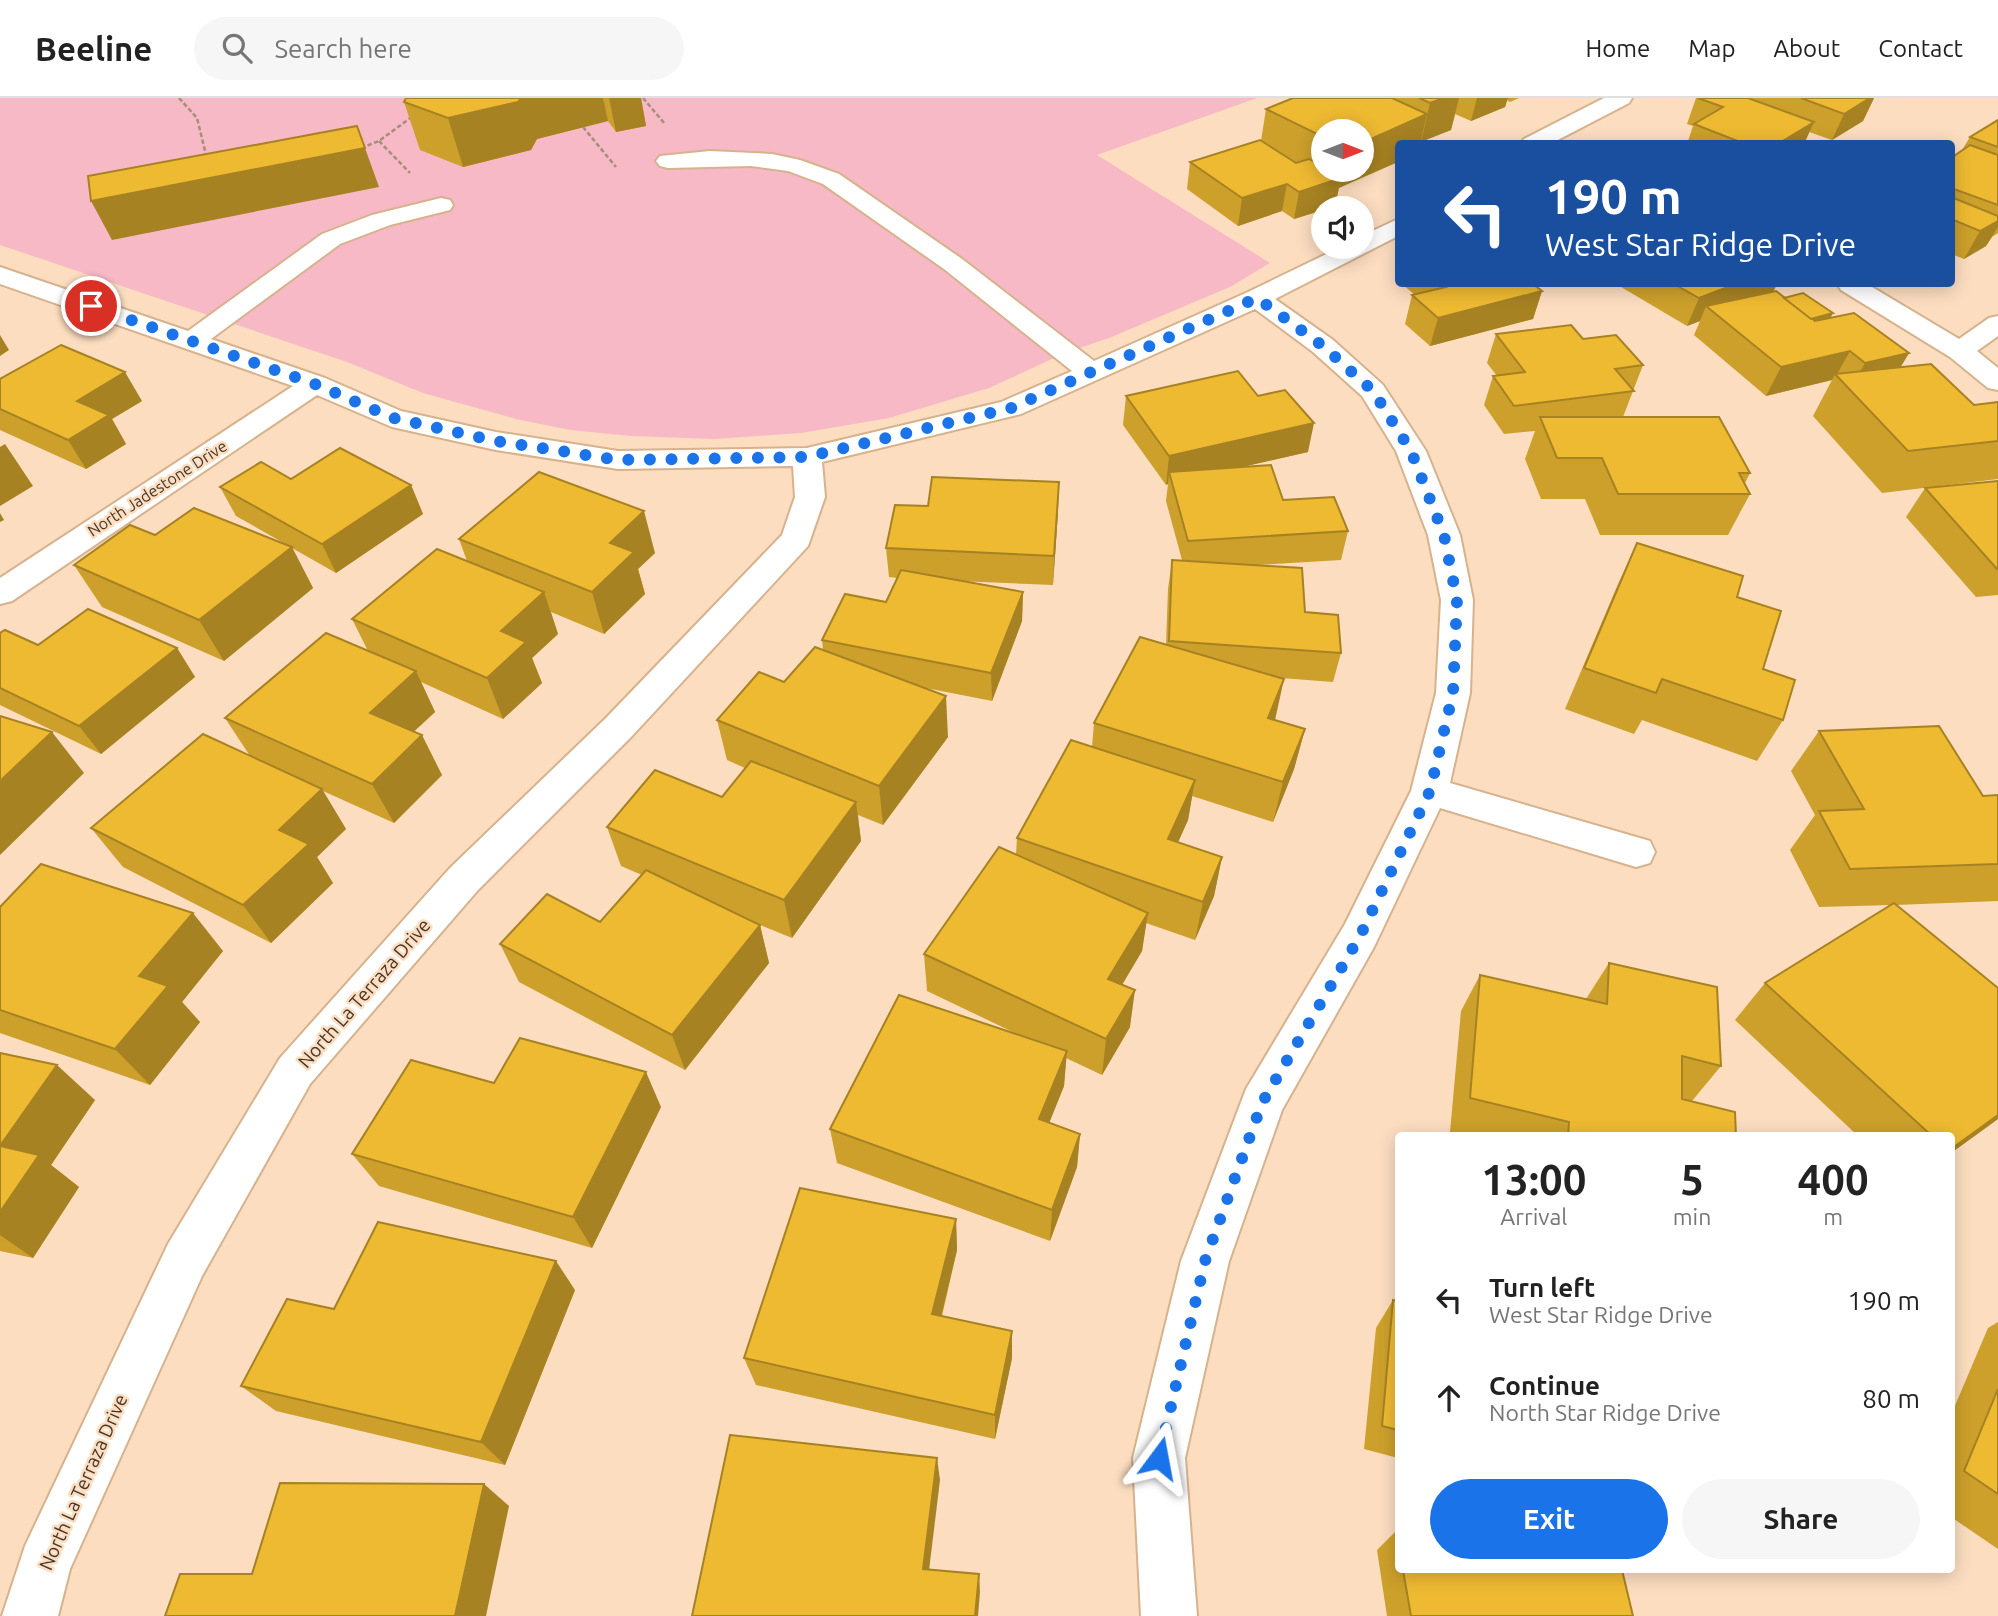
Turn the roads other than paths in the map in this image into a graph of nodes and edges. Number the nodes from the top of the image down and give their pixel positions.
1 (1621, 98) edge
2 (1556, 130) junction
3 (1539, 140) edge
4 (1580, 140) edge
5 (668, 160) dead end
6 (441, 205) dead end
7 (1395, 228) edge
8 (1374, 239) edge
9 (1335, 259) edge
10 (0, 275) edge
11 (1855, 287) edge
12 (1257, 298) junction
13 (1998, 324) edge
14 (190, 342) junction
15 (1960, 351) junction
16 (1092, 373) junction
17 (1998, 382) edge
18 (315, 384) junction
19 (807, 457) junction
20 (0, 593) edge
21 (1430, 791) junction
22 (1636, 852) dead end
23 (30, 1616) edge
24 (1170, 1616) edge

1 - 2 street
2 - 3 street
2 - 4 street
5 - 16 street
6 - 14 street
7 - 8 street
9 - 12 street
10 - 14 street
11 - 15 street
12 - 16 street
12 - 21 street
13 - 15 street
14 - 18 street
15 - 17 street
16 - 19 street
18 - 19 street
18 - 20 street, North Jadestone Drive
19 - 23 street, North La Terraza Drive
21 - 22 street
21 - 24 street

